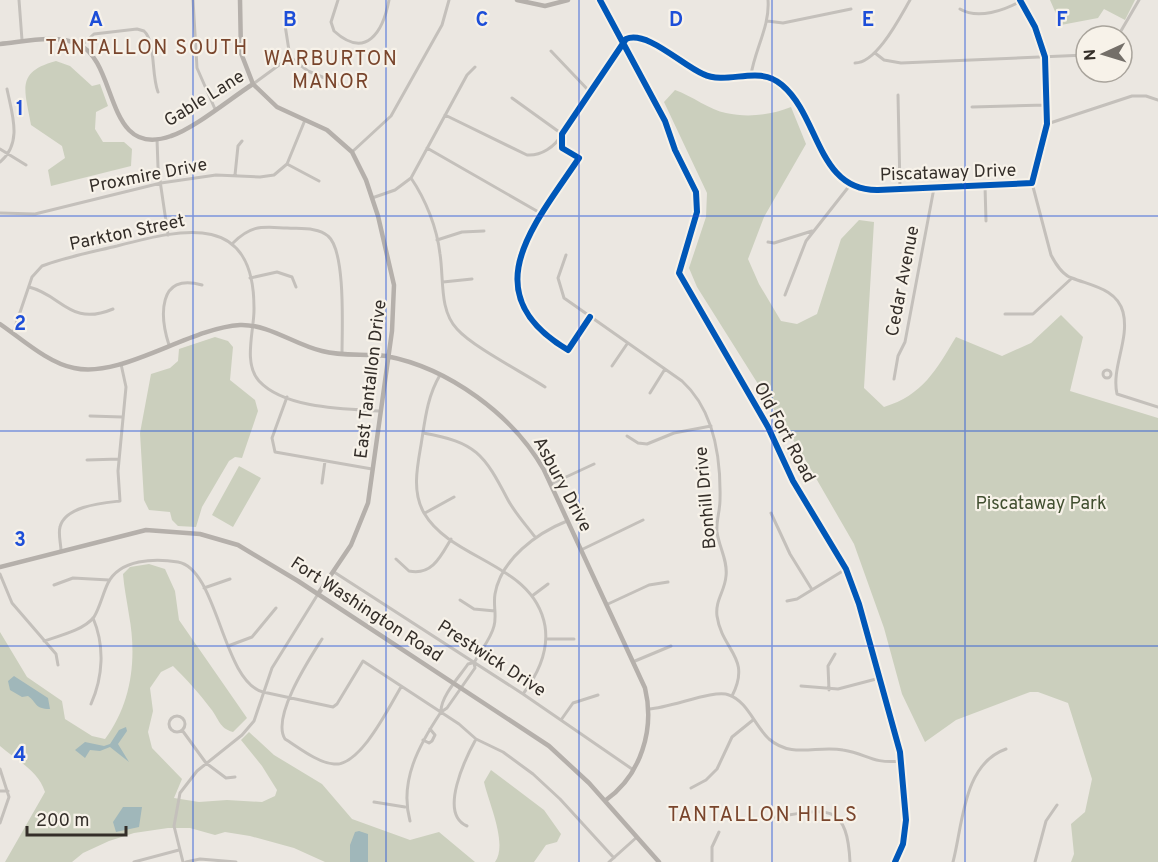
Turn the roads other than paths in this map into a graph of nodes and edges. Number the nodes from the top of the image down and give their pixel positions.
1 (20, 0) edge
2 (193, 0) edge
3 (240, 0) edge
4 (338, 0) edge
5 (389, 0) edge
6 (449, 0) edge
7 (517, 0) edge
8 (568, 0) edge
9 (600, 0) edge
10 (768, 0) edge
11 (910, 0) edge
12 (1020, 0) edge
13 (1139, 0) edge
14 (851, 9) dead end
15 (960, 9) dead end
16 (767, 21) junction
17 (1125, 24) edge
18 (285, 25) dead end
19 (22, 42) junction
20 (622, 43) junction
21 (0, 44) edge
22 (81, 46) junction
23 (551, 51) dead end
24 (875, 53) junction
25 (1074, 56) edge
26 (290, 57) junction
27 (1045, 57) junction
28 (855, 63) dead end
29 (475, 67) dead end
30 (751, 75) junction
31 (253, 84) junction
32 (346, 87) dead end
33 (7, 89) dead end
34 (158, 92) dead end
35 (590, 92) junction
36 (898, 95) dead end
37 (512, 98) dead end
38 (1158, 100) edge
39 (1046, 105) junction
40 (972, 108) dead end
41 (215, 109) junction
42 (445, 115) junction
43 (305, 120) junction
44 (1047, 124) junction
45 (562, 134) junction
46 (157, 139) junction
47 (242, 141) dead end
48 (427, 148) junction
49 (0, 149) edge
50 (352, 152) junction
51 (8, 155) junction
52 (0, 162) edge
53 (287, 164) junction
54 (26, 165) dead end
55 (235, 175) junction
56 (411, 178) junction
57 (319, 181) dead end
58 (161, 183) junction
59 (1032, 183) junction
60 (850, 185) junction
61 (985, 186) junction
62 (934, 188) junction
63 (900, 189) junction
64 (372, 198) junction
65 (0, 213) edge
66 (542, 214) junction
67 (987, 221) dead end
68 (484, 231) dead end
69 (814, 231) junction
70 (168, 235) junction
71 (437, 240) junction
72 (768, 242) dead end
73 (232, 243) junction
74 (566, 255) dead end
75 (250, 278) junction
76 (1072, 278) junction
77 (472, 279) dead end
78 (443, 282) junction
79 (202, 285) dead end
80 (29, 287) junction
81 (296, 287) dead end
82 (785, 295) dead end
83 (113, 309) dead end
84 (1005, 314) dead end
85 (590, 317) junction
86 (0, 324) edge
87 (252, 326) junction
88 (13, 333) junction
89 (627, 344) junction
90 (169, 345) junction
91 (342, 354) junction
92 (389, 357) junction
93 (121, 364) junction
94 (612, 366) dead end
95 (665, 369) junction
96 (1112, 374) dead end
97 (440, 375) junction
98 (1118, 375) junction
99 (894, 379) dead end
100 (545, 387) dead end
101 (650, 393) dead end
102 (287, 397) junction
103 (1158, 407) edge
104 (381, 411) junction
105 (90, 416) dead end
106 (122, 417) junction
107 (711, 426) junction
108 (423, 433) junction
109 (627, 436) dead end
110 (119, 459) junction
111 (87, 460) dead end
112 (326, 461) junction
113 (594, 464) dead end
114 (373, 469) junction
115 (321, 483) dead end
116 (551, 484) junction
117 (454, 497) dead end
118 (425, 513) junction
119 (771, 513) dead end
120 (643, 520) dead end
121 (568, 521) junction
122 (535, 537) junction
123 (451, 539) junction
124 (583, 549) junction
125 (61, 551) junction
126 (396, 559) dead end
127 (0, 567) edge
128 (846, 569) junction
129 (334, 572) junction
130 (505, 572) junction
131 (0, 574) edge
132 (230, 579) dead end
133 (109, 580) junction
134 (668, 582) dead end
135 (548, 584) dead end
136 (54, 585) dead end
137 (204, 588) junction
138 (812, 588) junction
139 (318, 594) junction
140 (6, 596) junction
141 (532, 596) junction
142 (0, 598) edge
143 (460, 600) dead end
144 (787, 601) dead end
145 (608, 604) junction
146 (276, 608) dead end
147 (495, 611) junction
148 (93, 618) junction
149 (322, 639) dead end
150 (546, 639) junction
151 (574, 639) dead end
152 (44, 641) junction
153 (228, 646) junction
154 (671, 646) dead end
155 (835, 654) dead end
156 (634, 661) junction
157 (474, 663) junction
158 (58, 665) dead end
159 (880, 678) junction
160 (455, 683) junction
161 (801, 686) dead end
162 (401, 687) junction
163 (462, 687) junction
164 (829, 690) junction
165 (263, 692) junction
166 (523, 694) junction
167 (598, 695) dead end
168 (732, 696) junction
169 (290, 697) junction
170 (91, 704) dead end
171 (649, 709) junction
172 (441, 712) junction
173 (561, 720) junction
174 (753, 720) junction
175 (430, 729) junction
176 (182, 730) junction
177 (476, 739) junction
178 (423, 740) junction
179 (1006, 749) dead end
180 (901, 761) junction
181 (206, 763) junction
182 (0, 770) edge
183 (633, 770) junction
184 (235, 777) dead end
185 (691, 788) dead end
186 (8, 790) junction
187 (0, 791) edge
188 (606, 800) junction
189 (374, 802) dead end
190 (1057, 805) dead end
191 (405, 807) junction
192 (775, 817) dead end
193 (410, 822) dead end
194 (0, 823) edge
195 (467, 826) dead end
196 (718, 832) dead end
197 (637, 837) junction
198 (179, 850) junction
199 (614, 858) junction
200 (134, 862) edge
201 (184, 862) edge
202 (236, 862) edge
203 (609, 862) edge
204 (659, 862) edge
205 (712, 862) edge
206 (850, 862) edge
207 (896, 862) edge
208 (953, 862) edge
209 (1035, 862) edge

1 - 19 street
2 - 41 street
3 - 31 street, East Tantallon Drive
4 - 5 street
6 - 50 street
7 - 8 street
9 - 20 street, Old Fort Road
10 - 16 street
11 - 24 street
12 - 15 street
12 - 27 street, Piscataway Drive
13 - 17 street
14 - 16 street
16 - 30 street
18 - 26 street
19 - 21 street
19 - 22 street
20 - 30 street
20 - 35 street
20 - 128 street, Old Fort Road
22 - 34 street
22 - 46 street, Gable Lane
23 - 35 street
24 - 27 street
24 - 28 street
25 - 27 street
26 - 31 street, Gable Lane
26 - 32 street
27 - 39 street, Piscataway Drive
29 - 42 street
30 - 60 street
31 - 41 street, Gable Lane
31 - 43 street, East Tantallon Drive
33 - 51 street
35 - 45 street
36 - 63 street
37 - 45 street
38 - 44 street
39 - 40 street
39 - 44 street, Piscataway Drive
41 - 46 street, Gable Lane
42 - 45 street
42 - 48 street
43 - 50 street, East Tantallon Drive
43 - 53 street
44 - 59 street, Piscataway Drive
45 - 66 street
46 - 58 street
47 - 55 street
48 - 56 street
48 - 66 street
49 - 51 street
50 - 64 street, East Tantallon Drive
51 - 52 street
51 - 54 street
53 - 55 street, Proxmire Drive
53 - 57 street
55 - 58 street, Proxmire Drive
56 - 64 street
56 - 71 street
58 - 65 street, Proxmire Drive
58 - 70 street
59 - 61 street, Piscataway Drive
59 - 76 street
60 - 63 street, Piscataway Drive
60 - 69 street
61 - 62 street, Piscataway Drive
61 - 67 street
62 - 63 street, Piscataway Drive
62 - 99 street, Cedar Avenue
64 - 92 street, East Tantallon Drive
66 - 85 street
68 - 71 street
69 - 72 street
69 - 82 street
70 - 73 street, Parkton Street
70 - 80 street, Parkton Street
71 - 78 street
73 - 75 street
73 - 91 street
74 - 85 street, Bonhill Drive
75 - 81 street
75 - 87 street
76 - 84 street
76 - 98 street
77 - 78 street
78 - 100 street
79 - 90 street
80 - 83 street
80 - 88 street, Parkton Street
85 - 89 street, Bonhill Drive
86 - 88 street, Asbury Drive
87 - 90 street, Asbury Drive
87 - 91 street, Asbury Drive
87 - 102 street
88 - 93 street, Asbury Drive
89 - 94 street
89 - 95 street, Bonhill Drive
90 - 93 street, Asbury Drive
91 - 92 street, Asbury Drive
92 - 97 street, Asbury Drive
92 - 104 street, East Tantallon Drive
93 - 106 street
95 - 101 street
95 - 107 street, Bonhill Drive
96 - 98 street
97 - 108 street
97 - 116 street, Asbury Drive
98 - 103 street
102 - 104 street
102 - 112 street
104 - 114 street, East Tantallon Drive
105 - 106 street
106 - 110 street
107 - 109 street
107 - 168 street, Bonhill Drive
108 - 118 street
108 - 122 street
110 - 111 street
110 - 125 street
112 - 114 street
112 - 115 street
113 - 116 street
114 - 129 street, East Tantallon Drive
116 - 121 street, Asbury Drive
117 - 118 street
118 - 123 street
119 - 138 street
120 - 124 street
121 - 122 street
121 - 124 street, Asbury Drive
122 - 130 street
123 - 126 street
123 - 130 street
124 - 145 street, Asbury Drive
125 - 127 street, Fort Washington Road
125 - 139 street, Fort Washington Road
128 - 138 street
128 - 159 street, Old Fort Road
129 - 139 street, East Tantallon Drive
129 - 157 street, Prestwick Drive
130 - 141 street
130 - 147 street
131 - 140 street
132 - 137 street
133 - 136 street
133 - 137 street
133 - 148 street
134 - 145 street
135 - 141 street
137 - 153 street
138 - 144 street
139 - 160 street, Fort Washington Road
139 - 165 street
140 - 142 street
140 - 152 street
141 - 150 street
143 - 147 street
145 - 156 street, Asbury Drive
146 - 153 street
147 - 157 street
148 - 152 street
148 - 170 street
149 - 169 street
150 - 151 street
150 - 166 street
152 - 158 street
153 - 165 street
154 - 156 street
155 - 164 street
156 - 171 street, Asbury Drive
157 - 160 street
157 - 163 street
157 - 166 street, Prestwick Drive
159 - 164 street
159 - 180 street, Old Fort Road
160 - 163 street, Fort Washington Road
160 - 172 street
161 - 164 street
162 - 169 street
162 - 169 street
162 - 172 street
163 - 172 street
163 - 188 street, Fort Washington Road
165 - 169 street
165 - 181 street
166 - 173 street, Prestwick Drive
167 - 173 street
168 - 171 street
168 - 174 street
171 - 183 street, Asbury Drive
172 - 175 street
172 - 177 street
173 - 183 street, Prestwick Drive
174 - 180 street
174 - 185 street
175 - 178 street
175 - 178 street
176 - 176 street
176 - 181 street
177 - 195 street
177 - 199 street
178 - 191 street
179 - 208 street
180 - 207 street, Old Fort Road
181 - 184 street
181 - 198 street
182 - 186 street
183 - 188 street, Asbury Drive
186 - 187 street
186 - 194 street
188 - 197 street, Fort Washington Road
189 - 191 street
190 - 209 street
191 - 193 street
192 - 206 street
196 - 205 street
197 - 199 street
197 - 204 street, Fort Washington Road
198 - 200 street
198 - 201 street
199 - 203 street
201 - 202 street

